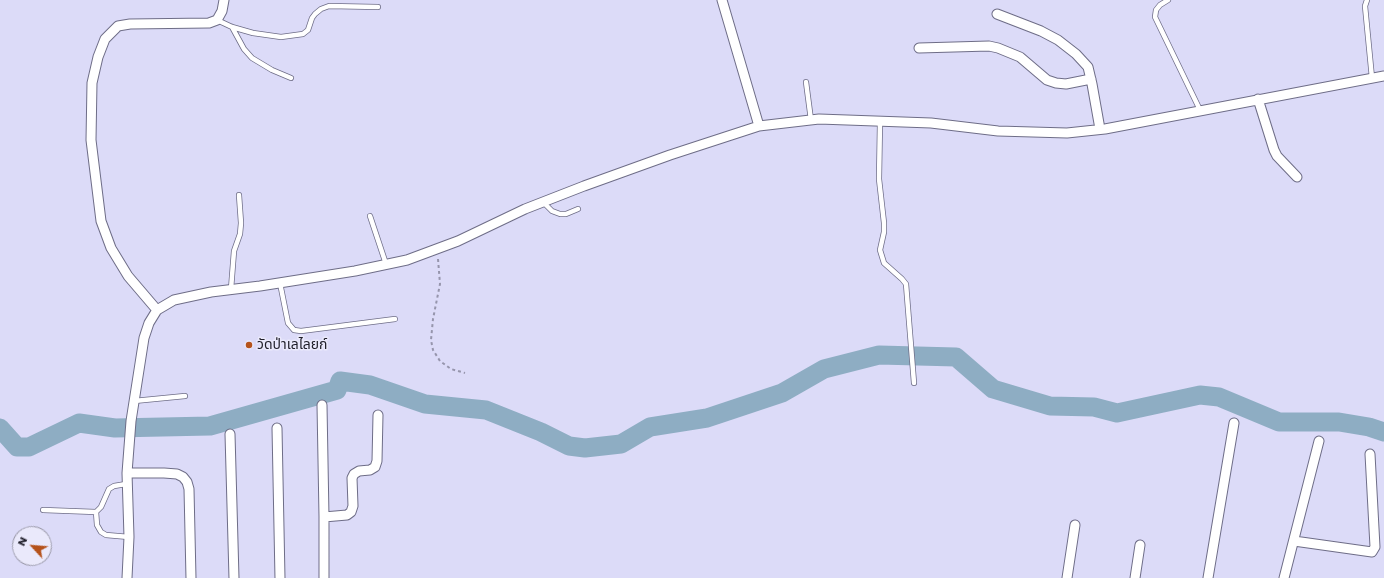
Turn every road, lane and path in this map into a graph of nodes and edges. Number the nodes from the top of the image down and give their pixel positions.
1 (224, 0) edge
2 (722, 0) edge
3 (1168, 0) edge
4 (1367, 0) edge
5 (378, 7) dead end
6 (997, 14) dead end
7 (217, 20) junction
8 (232, 27) junction
9 (918, 48) dead end
10 (1384, 76) edge
11 (291, 78) dead end
12 (1372, 78) junction
13 (1091, 80) junction
14 (806, 82) dead end
15 (1258, 99) junction
16 (1200, 110) junction
17 (810, 120) junction
18 (880, 122) junction
19 (759, 126) junction
20 (1100, 129) junction
21 (1297, 177) dead end
22 (239, 195) dead end
23 (543, 202) junction
24 (578, 209) dead end
25 (370, 216) dead end
26 (436, 250) junction
27 (386, 264) junction
28 (280, 283) junction
29 (231, 289) junction
30 (157, 310) junction
31 (395, 319) dead end
32 (465, 373) dead end
33 (914, 383) dead end
34 (185, 396) dead end
35 (134, 401) junction
36 (322, 405) dead end
37 (378, 415) dead end
38 (1234, 423) dead end
39 (277, 428) dead end
40 (230, 434) dead end
41 (1319, 441) dead end
42 (1370, 454) dead end
43 (127, 473) junction
44 (126, 484) junction
45 (43, 510) dead end
46 (96, 512) junction
47 (324, 517) junction
48 (1075, 525) dead end
49 (128, 537) junction
50 (1294, 541) junction
51 (1140, 545) dead end
52 (127, 578) edge
53 (191, 578) edge
54 (234, 578) edge
55 (280, 578) edge
56 (324, 578) edge
57 (1067, 578) edge
58 (1135, 578) edge
59 (1208, 578) edge
60 (1284, 578) edge

1 - 7 street
2 - 19 street
3 - 16 lane
4 - 12 lane
5 - 8 lane
6 - 13 street
7 - 8 lane
7 - 30 street
8 - 11 lane
9 - 13 street
10 - 12 street
12 - 15 street
13 - 20 street
14 - 17 lane
15 - 16 street
15 - 21 street
16 - 20 street
17 - 18 street
17 - 19 street
18 - 20 street
18 - 33 lane
19 - 23 street
22 - 29 lane
23 - 24 lane
23 - 26 street
25 - 27 lane
26 - 27 street
26 - 32 path
27 - 28 street
28 - 29 street
28 - 31 lane
29 - 30 street
30 - 35 street
34 - 35 lane
35 - 43 street
36 - 47 street
37 - 47 street
38 - 59 street
39 - 55 street
40 - 54 street
41 - 50 street
42 - 50 street
43 - 44 street
43 - 53 street
44 - 46 lane
44 - 49 street
45 - 46 lane
46 - 49 lane
47 - 56 street
48 - 57 street
49 - 52 street
50 - 60 street
51 - 58 street

